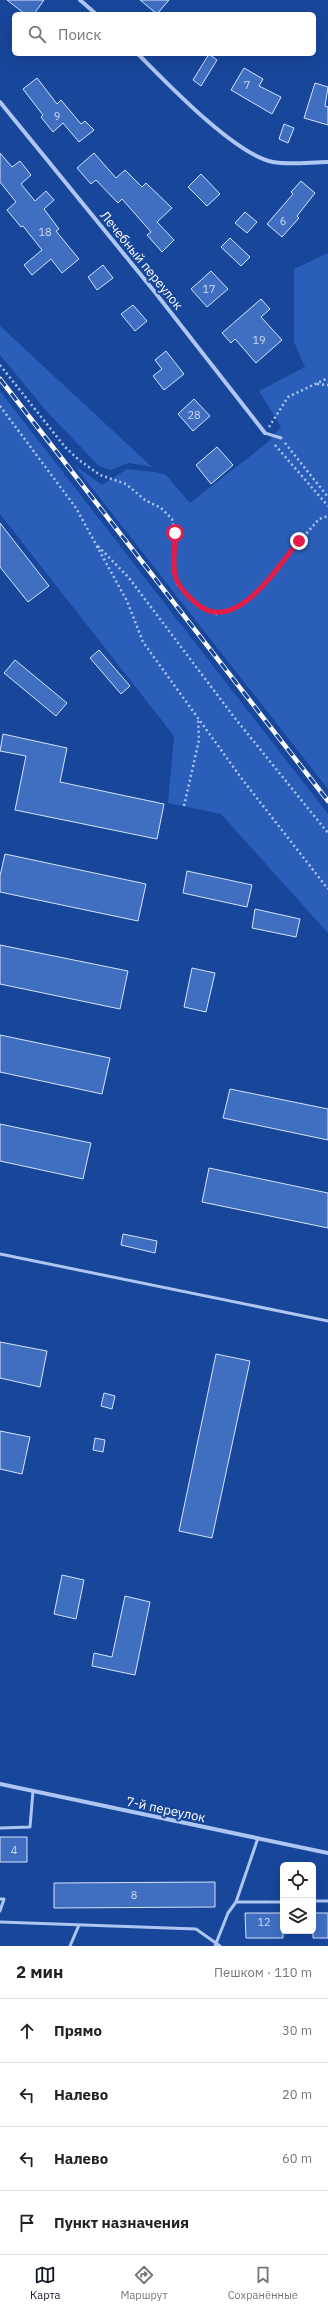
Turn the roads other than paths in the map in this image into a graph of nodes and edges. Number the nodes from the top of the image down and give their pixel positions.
1 (80, 0) edge
2 (94, 12) edge
3 (140, 56) edge
4 (0, 102) edge
5 (328, 162) edge
6 (265, 433) joint
7 (281, 438) road end
8 (0, 1254) edge
9 (328, 1321) edge
10 (0, 1784) edge
11 (33, 1791) junction
12 (0, 1828) edge
13 (258, 1838) junction
14 (328, 1853) edge
15 (0, 1899) edge
16 (328, 1901) edge
17 (236, 1902) junction
18 (280, 1902) edge
19 (316, 1902) edge
20 (0, 1911) edge
21 (0, 1922) edge
22 (79, 1925) junction
23 (216, 1944) edge
24 (70, 1946) edge
25 (220, 1946) edge

1 - 2 street
3 - 5 street
4 - 6 street, Лечебный переулок
6 - 7 lane
8 - 9 lane
10 - 11 street, 7-й переулок
11 - 12 lane
11 - 13 street, 7-й переулок
13 - 14 street, 7-й переулок
13 - 17 lane
15 - 20 lane
16 - 19 lane
17 - 18 lane
17 - 23 lane
21 - 22 lane
22 - 23 lane
22 - 24 lane
23 - 25 lane

